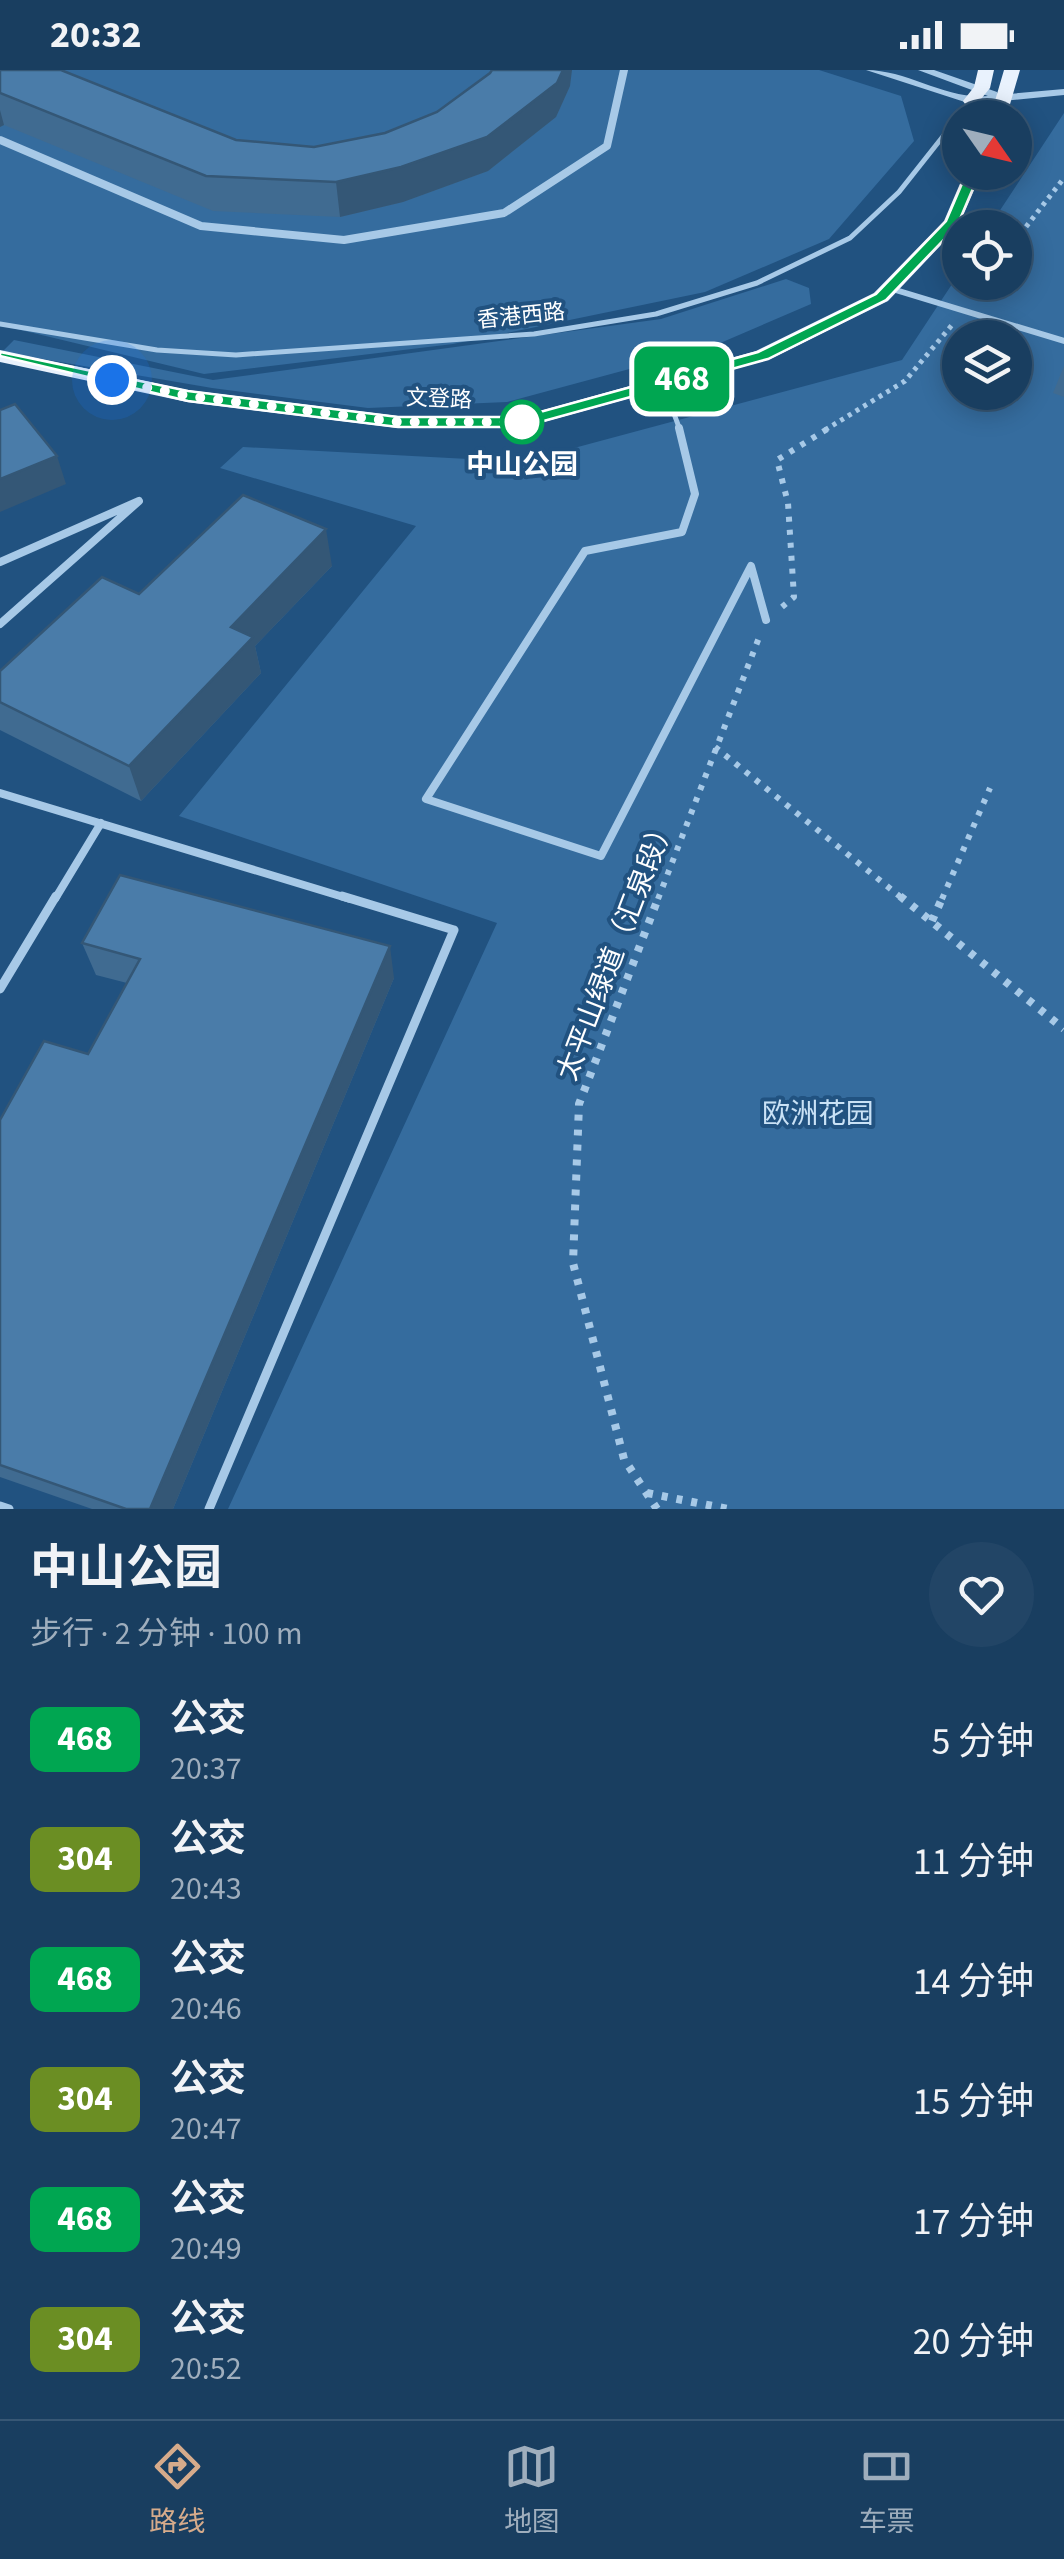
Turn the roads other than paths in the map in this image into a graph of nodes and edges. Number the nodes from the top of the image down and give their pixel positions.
1 (624, 70) edge
2 (871, 70) edge
3 (922, 70) edge
4 (986, 70) edge
5 (1012, 70) edge
6 (1064, 92) edge
7 (976, 94) junction
8 (1006, 100) junction
9 (0, 140) edge
10 (966, 190) edge
11 (889, 288) junction
12 (0, 324) edge
13 (1064, 341) edge
14 (0, 356) edge
15 (663, 384) junction
16 (0, 562) edge
17 (766, 620) road end
18 (0, 624) edge
19 (0, 793) edge
20 (101, 824) junction
21 (0, 989) edge
22 (0, 1506) edge
23 (9, 1509) edge
24 (209, 1509) edge

1 - 9 street
2 - 7 street
3 - 7 street
4 - 7 main road
5 - 8 main road
6 - 8 street
7 - 8 street
7 - 12 lane, 香港西路
10 - 11 main road, 文登路
11 - 13 street
11 - 15 main road, 文登路
14 - 15 main road, 文登路
15 - 17 lane
16 - 18 lane
19 - 20 lane
20 - 21 lane
20 - 24 lane
22 - 23 lane

